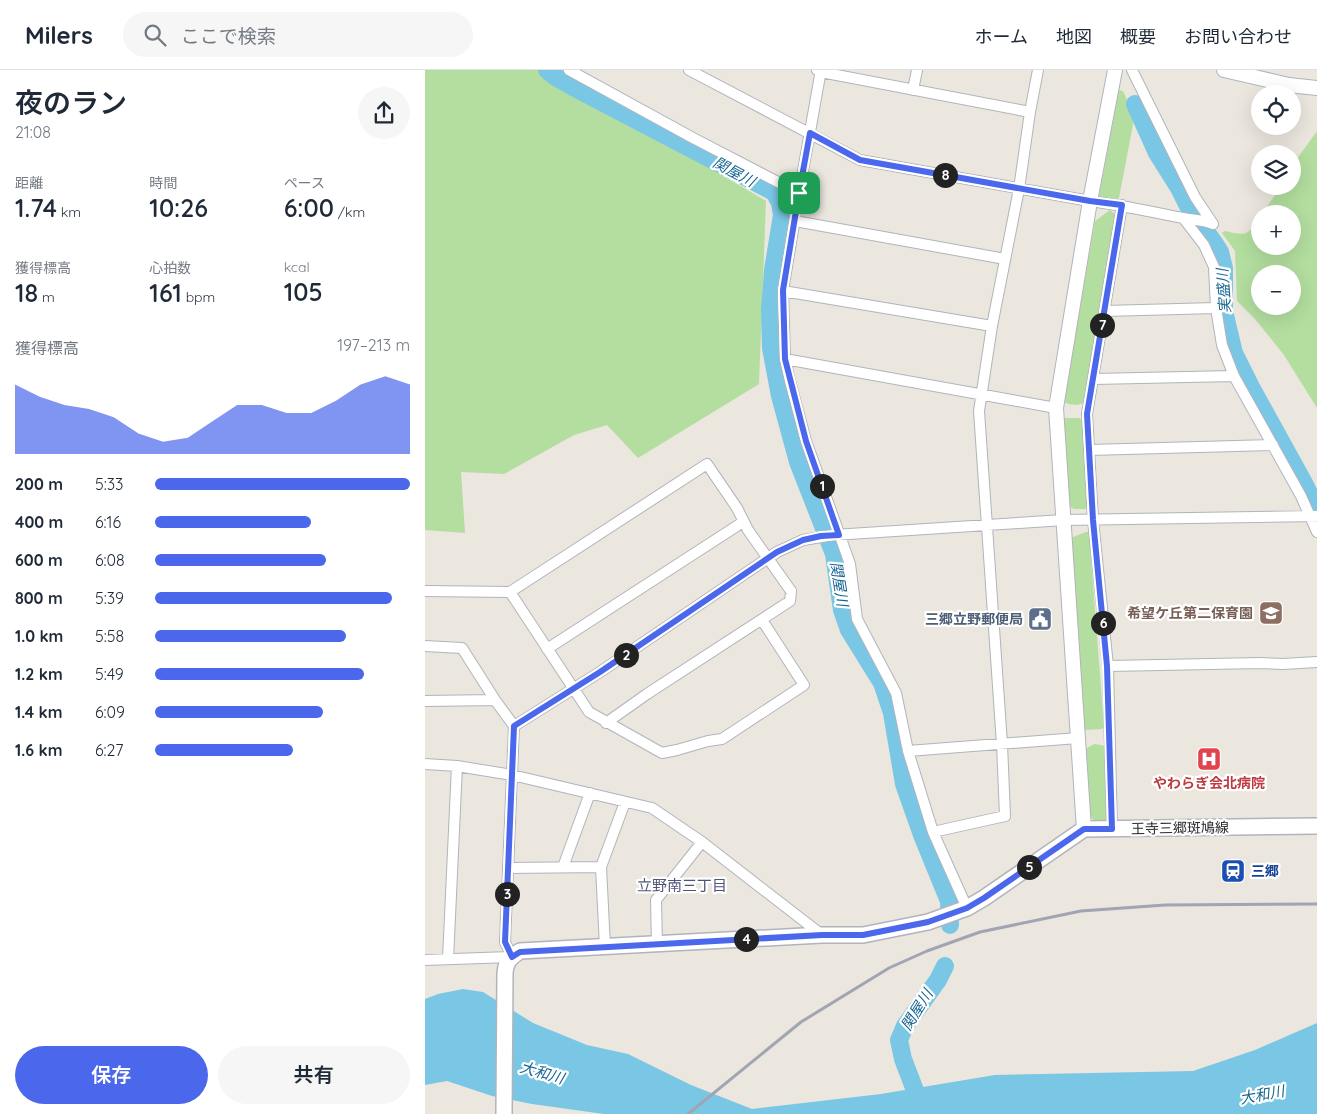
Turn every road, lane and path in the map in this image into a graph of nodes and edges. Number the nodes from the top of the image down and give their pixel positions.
1 (569, 70) edge
2 (689, 70) edge
3 (917, 70) edge
4 (1038, 70) edge
5 (1115, 70) edge
6 (1132, 70) edge
7 (1224, 70) edge
8 (820, 71) edge
9 (1317, 88) edge
10 (913, 90) junction
11 (1030, 112) junction
12 (810, 133) junction
13 (1019, 188) junction
14 (799, 193) junction
15 (1090, 201) junction
16 (1122, 205) junction
17 (1187, 219) junction
18 (795, 221) junction
19 (1005, 259) junction
20 (783, 290) junction
21 (1216, 308) junction
22 (1104, 311) junction
23 (993, 326) junction
24 (785, 359) junction
25 (1233, 376) junction
26 (1093, 379) junction
27 (982, 394) junction
28 (1056, 408) junction
29 (1273, 445) junction
30 (1089, 450) junction
31 (1314, 516) edge
32 (1064, 520) junction
33 (1093, 520) junction
34 (746, 526) junction
35 (988, 526) junction
36 (1317, 532) edge
37 (837, 535) junction
38 (425, 591) edge
39 (510, 592) junction
40 (762, 620) junction
41 (425, 646) edge
42 (547, 650) junction
43 (1317, 662) edge
44 (1107, 666) junction
45 (574, 689) junction
46 (495, 700) junction
47 (425, 701) edge
48 (606, 723) junction
49 (514, 726) junction
50 (1078, 738) junction
51 (1003, 744) junction
52 (908, 751) junction
53 (425, 764) edge
54 (457, 766) junction
55 (513, 775) junction
56 (589, 793) junction
57 (625, 802) junction
58 (1317, 826) edge
59 (1084, 829) junction
60 (1112, 829) junction
61 (933, 832) junction
62 (702, 842) junction
63 (563, 867) junction
64 (601, 867) junction
65 (508, 868) junction
66 (956, 912) junction
67 (822, 935) junction
68 (657, 944) junction
69 (605, 947) junction
70 (512, 957) junction
71 (448, 959) junction
72 (425, 960) edge
73 (504, 1114) edge

1 - 14 street
2 - 12 street
3 - 10 street
4 - 11 street
5 - 15 street
6 - 17 street
7 - 9 street
8 - 10 street
8 - 12 street
10 - 11 street
11 - 13 street
12 - 13 street
12 - 14 street
13 - 15 street
13 - 19 street
14 - 18 street
15 - 16 street
15 - 28 street
16 - 17 street
16 - 22 street
17 - 21 street
18 - 19 street
18 - 20 street
19 - 23 street
20 - 23 street
20 - 24 street
21 - 22 street
21 - 25 street
22 - 26 street
23 - 27 street
24 - 27 street
24 - 37 street
25 - 26 street
25 - 29 street
26 - 30 street
27 - 28 street
27 - 35 street
28 - 32 street
29 - 30 street
29 - 31 street
30 - 33 street
31 - 33 street
31 - 36 street
32 - 33 street
32 - 35 street
32 - 50 street
33 - 44 street
34 - 39 street
34 - 40 street, bridge
34 - 42 street
35 - 37 street
35 - 51 street
37 - 45 street
37 - 52 street
38 - 39 street
39 - 42 street
40 - 48 street
40 - 48 street
41 - 46 street
42 - 45 street
43 - 44 street
44 - 60 street
45 - 48 street
45 - 49 street
46 - 47 street
46 - 49 street
49 - 55 street
50 - 51 street
50 - 59 street
51 - 52 street
51 - 61 street
52 - 61 street
53 - 54 street
54 - 55 street
54 - 71 street
55 - 56 street
55 - 65 street
56 - 57 street
56 - 63 street
57 - 62 street
57 - 64 street
58 - 60 main road, 王寺三郷斑鳩線
59 - 60 main road, 王寺三郷斑鳩線
59 - 66 main road
61 - 66 street
62 - 67 street
62 - 68 street
63 - 64 street
63 - 65 street
64 - 69 street
65 - 70 street
66 - 67 main road
67 - 68 main road
68 - 69 main road
69 - 70 main road
70 - 71 street
70 - 73 main road
71 - 72 street

